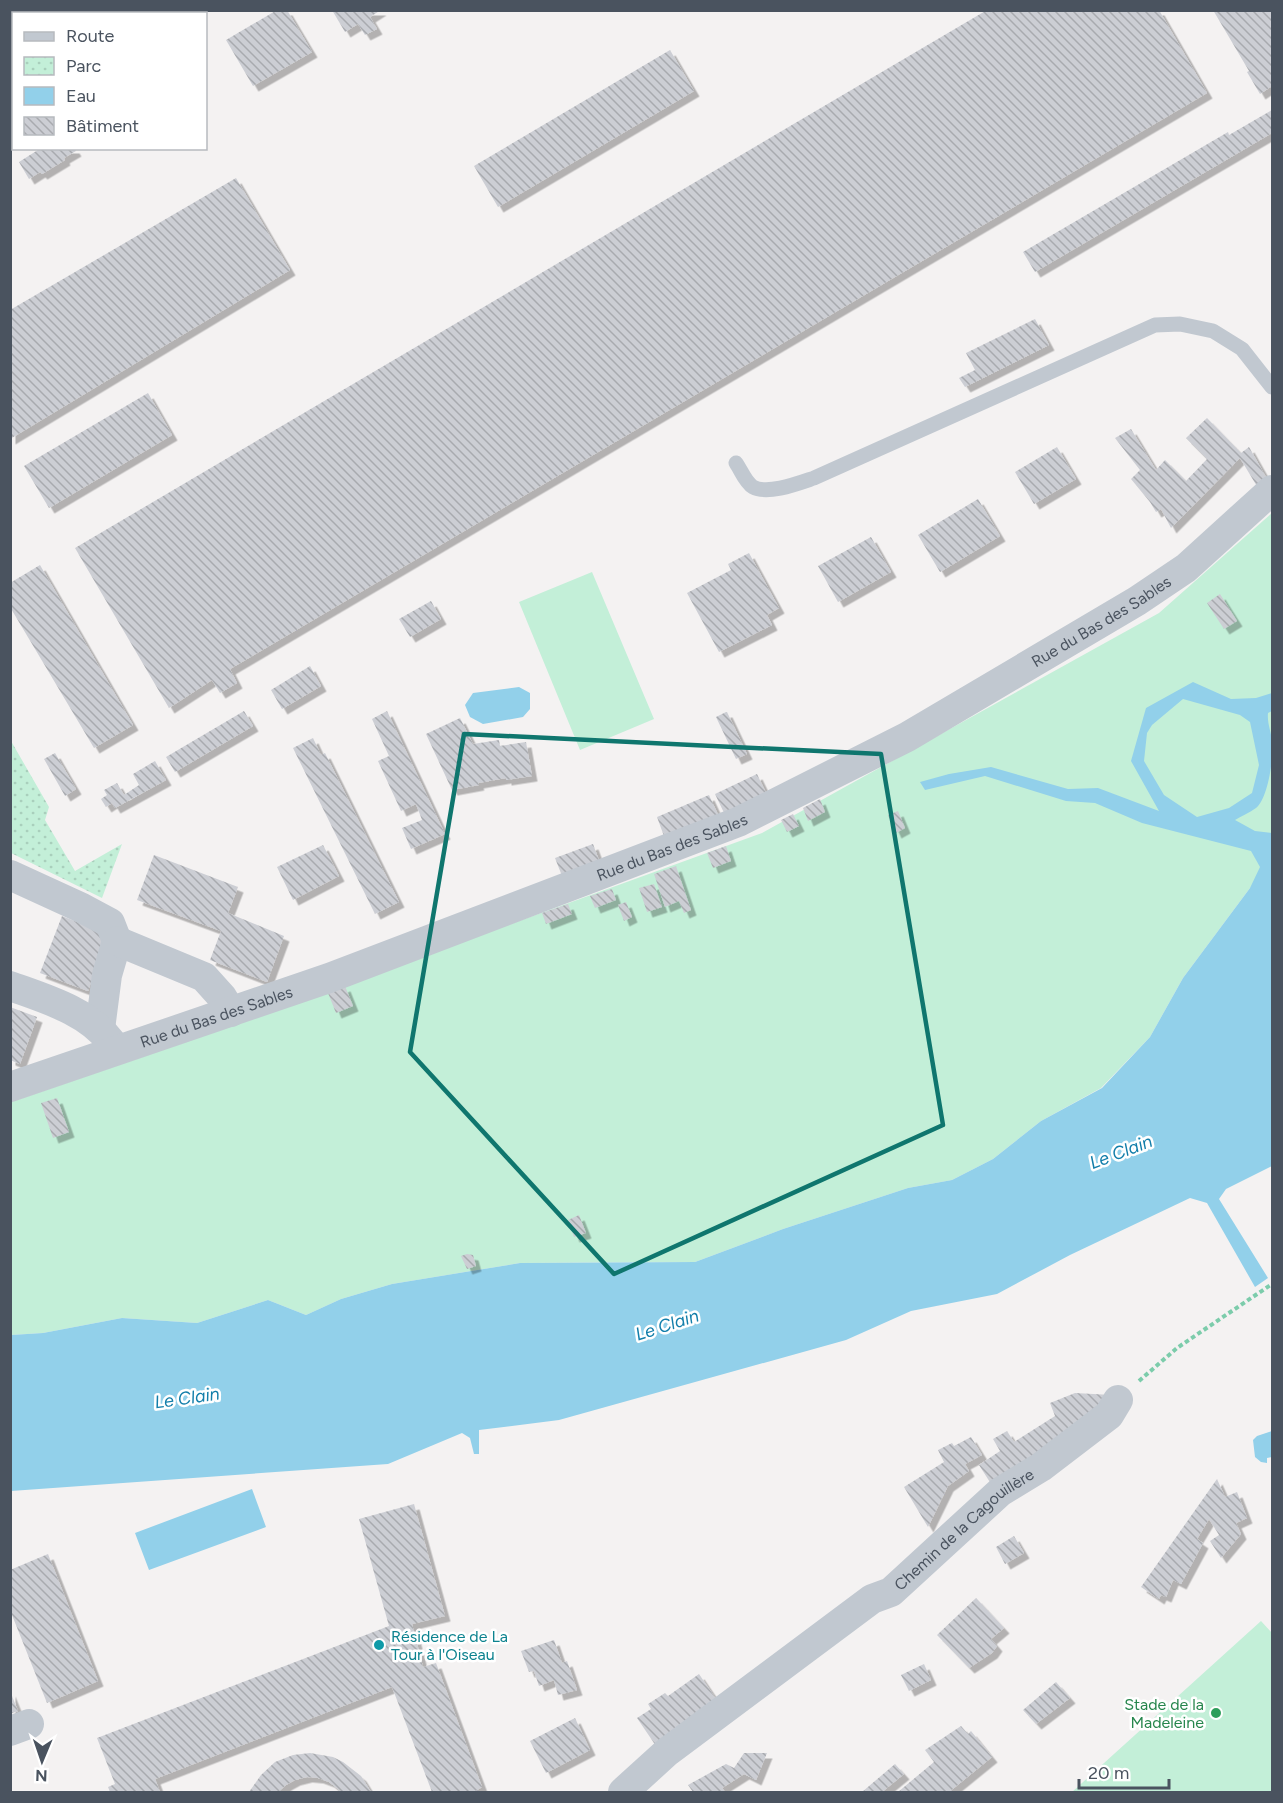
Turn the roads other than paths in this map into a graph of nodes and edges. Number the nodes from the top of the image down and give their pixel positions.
1 (1272, 387) edge
2 (736, 463) dead end
3 (1272, 490) edge
4 (10, 875) edge
5 (117, 941) junction
6 (10, 986) edge
7 (231, 1012) junction
8 (108, 1039) junction
9 (10, 1087) edge
10 (1118, 1400) road end
11 (623, 1792) edge

1 - 2 lane
3 - 7 street, Rue du Bas des Sables
4 - 5 street
5 - 7 street
5 - 8 street
6 - 8 street
7 - 8 street, Rue du Bas des Sables
8 - 9 street, Rue du Bas des Sables
10 - 11 street, Chemin de la Cagouillère

